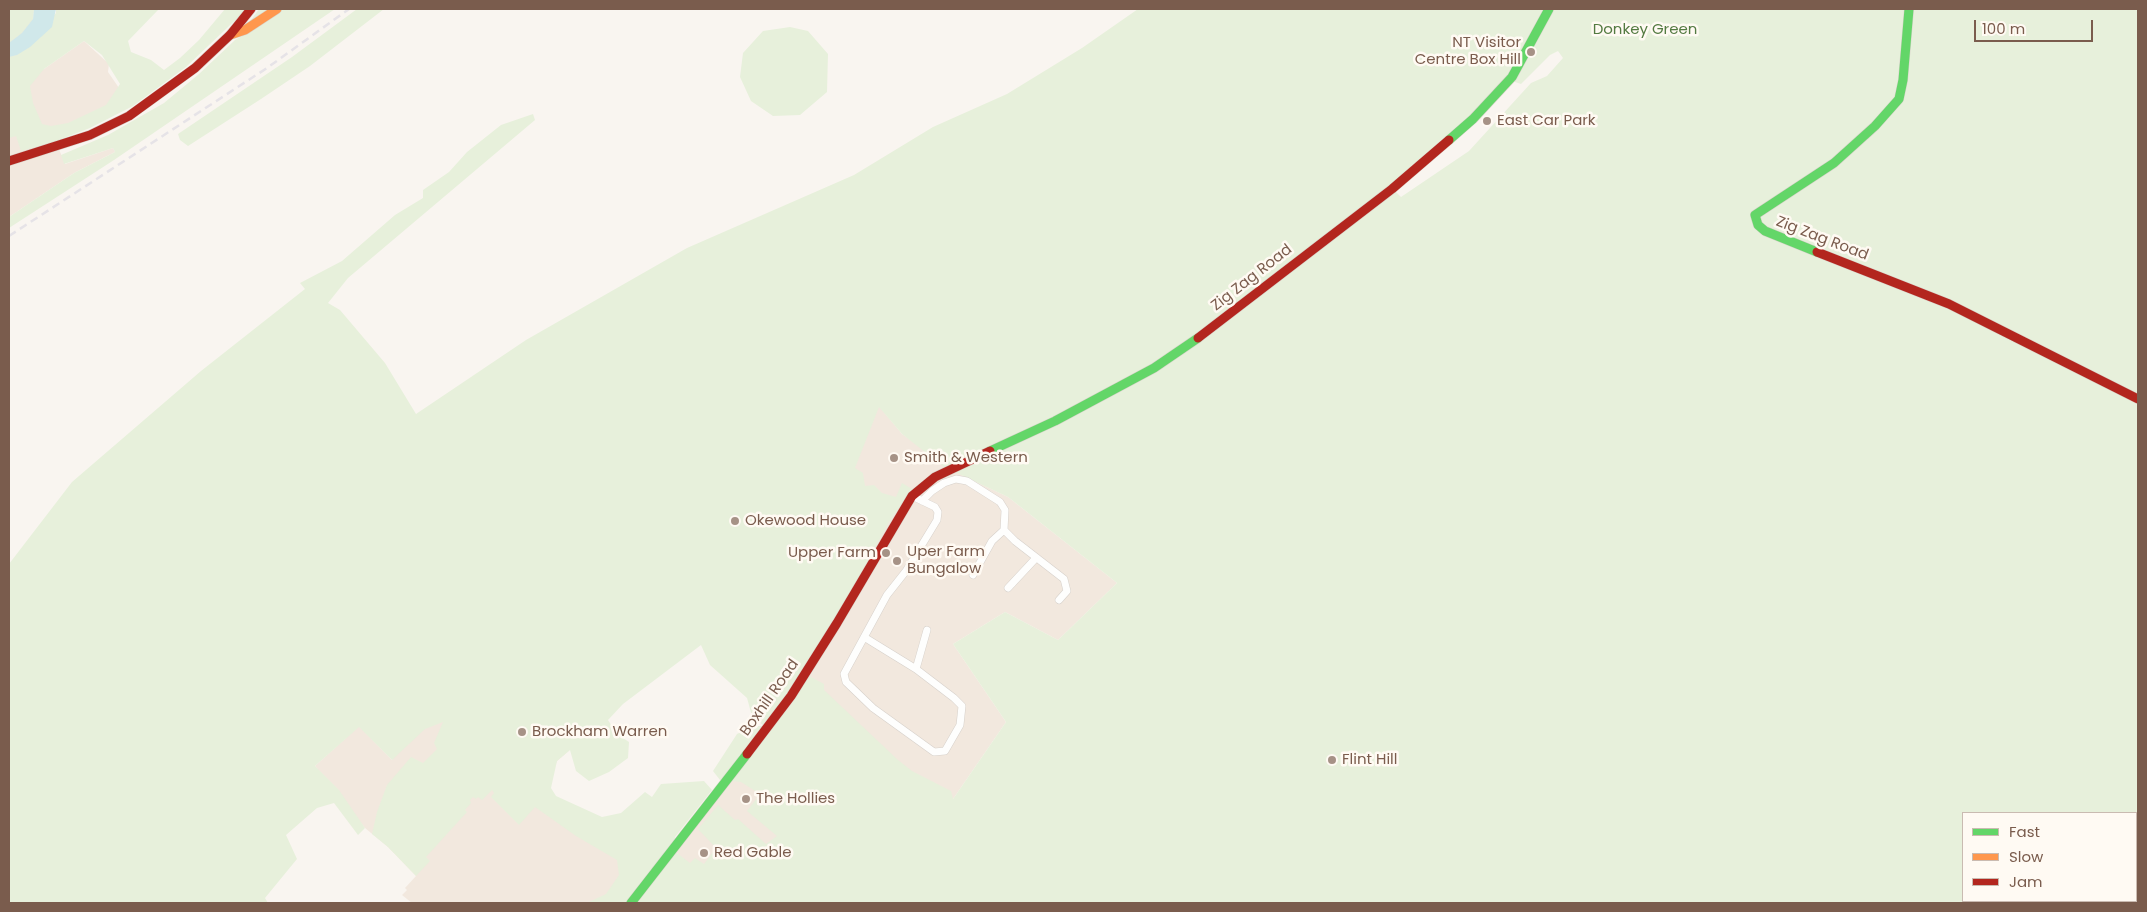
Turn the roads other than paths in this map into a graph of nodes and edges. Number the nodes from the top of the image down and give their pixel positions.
1 (251, 9) edge
2 (276, 9) edge
3 (1548, 9) edge
4 (1909, 9) edge
5 (230, 35) junction
6 (9, 161) edge
7 (2138, 399) edge
8 (912, 496) junction
9 (922, 501) junction
10 (1004, 530) junction
11 (1036, 558) junction
12 (973, 575) dead end
13 (1008, 588) dead end
14 (1059, 600) dead end
15 (927, 630) dead end
16 (864, 637) junction
17 (916, 669) junction
18 (631, 903) edge

1 - 5 street
2 - 5 street
3 - 8 street, Zig Zag Road
4 - 7 street, Zig Zag Road
5 - 6 street
8 - 9 street
8 - 18 street, Boxhill Road
9 - 10 street
9 - 16 street
10 - 11 street
10 - 12 street
11 - 13 street
11 - 14 street
15 - 17 street
16 - 17 street
16 - 17 street

